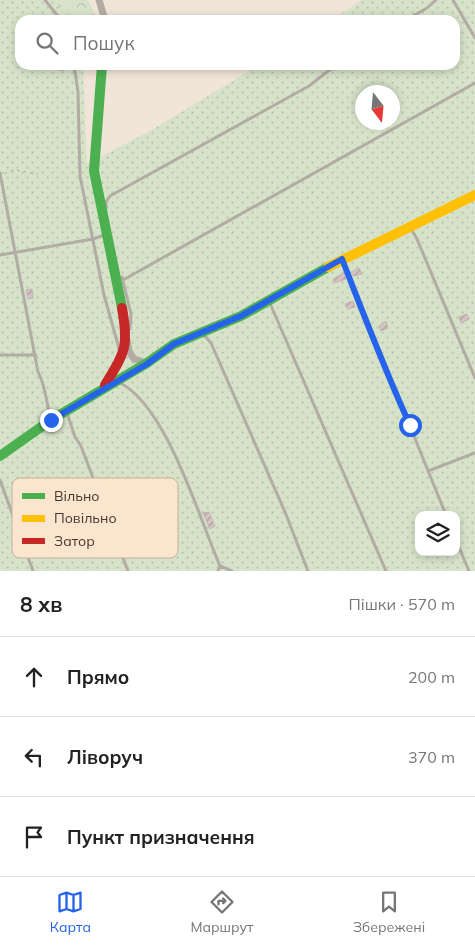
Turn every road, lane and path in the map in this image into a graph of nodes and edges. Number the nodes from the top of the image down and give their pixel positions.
1 (45, 0) edge
2 (99, 0) edge
3 (436, 0) edge
4 (453, 0) edge
5 (56, 15) edge
6 (104, 15) edge
7 (415, 15) edge
8 (473, 30) edge
9 (475, 38) edge
10 (75, 70) edge
11 (102, 70) edge
12 (330, 70) edge
13 (475, 83) edge
14 (0, 173) edge
15 (38, 174) dead end
16 (2, 180) junction
17 (475, 195) edge
18 (410, 226) junction
19 (107, 234) junction
20 (93, 239) junction
21 (115, 245) dead end
22 (16, 253) junction
23 (0, 255) edge
24 (342, 259) junction
25 (121, 270) dead end
26 (123, 280) junction
27 (269, 300) junction
28 (202, 333) junction
29 (127, 335) junction
30 (0, 355) edge
31 (36, 355) junction
32 (122, 357) junction
33 (147, 364) junction
34 (475, 378) edge
35 (109, 383) junction
36 (67, 411) junction
37 (51, 420) junction
38 (475, 453) edge
39 (0, 456) edge
40 (428, 471) junction
41 (92, 478) edge
42 (0, 480) edge
43 (444, 511) edge
44 (12, 513) edge
45 (460, 550) edge
46 (28, 558) edge
47 (123, 558) edge
48 (220, 566) junction
49 (33, 571) edge
50 (128, 571) edge
51 (218, 571) edge
52 (232, 571) edge
53 (308, 571) edge
54 (386, 571) edge
55 (469, 571) edge

1 - 5 lane
2 - 6 street
3 - 7 lane
4 - 8 lane
8 - 9 lane
10 - 20 lane
11 - 19 street
12 - 21 lane
13 - 26 lane
14 - 16 lane
15 - 16 path
16 - 22 lane
17 - 18 street
18 - 24 street
18 - 34 lane
19 - 20 lane
19 - 29 street
20 - 22 lane
20 - 32 lane
22 - 23 lane
22 - 31 lane
24 - 27 street
24 - 40 lane
25 - 26 lane
26 - 29 lane
27 - 28 street
27 - 54 lane
28 - 33 street
28 - 53 lane
29 - 32 street
29 - 33 street
30 - 31 lane
31 - 37 lane
32 - 35 street
33 - 35 street
35 - 36 street
35 - 48 lane
36 - 37 street
36 - 41 lane
37 - 39 street
38 - 40 lane
40 - 43 lane
42 - 44 lane
45 - 55 lane
46 - 49 lane
47 - 50 lane
48 - 51 lane
48 - 52 lane

